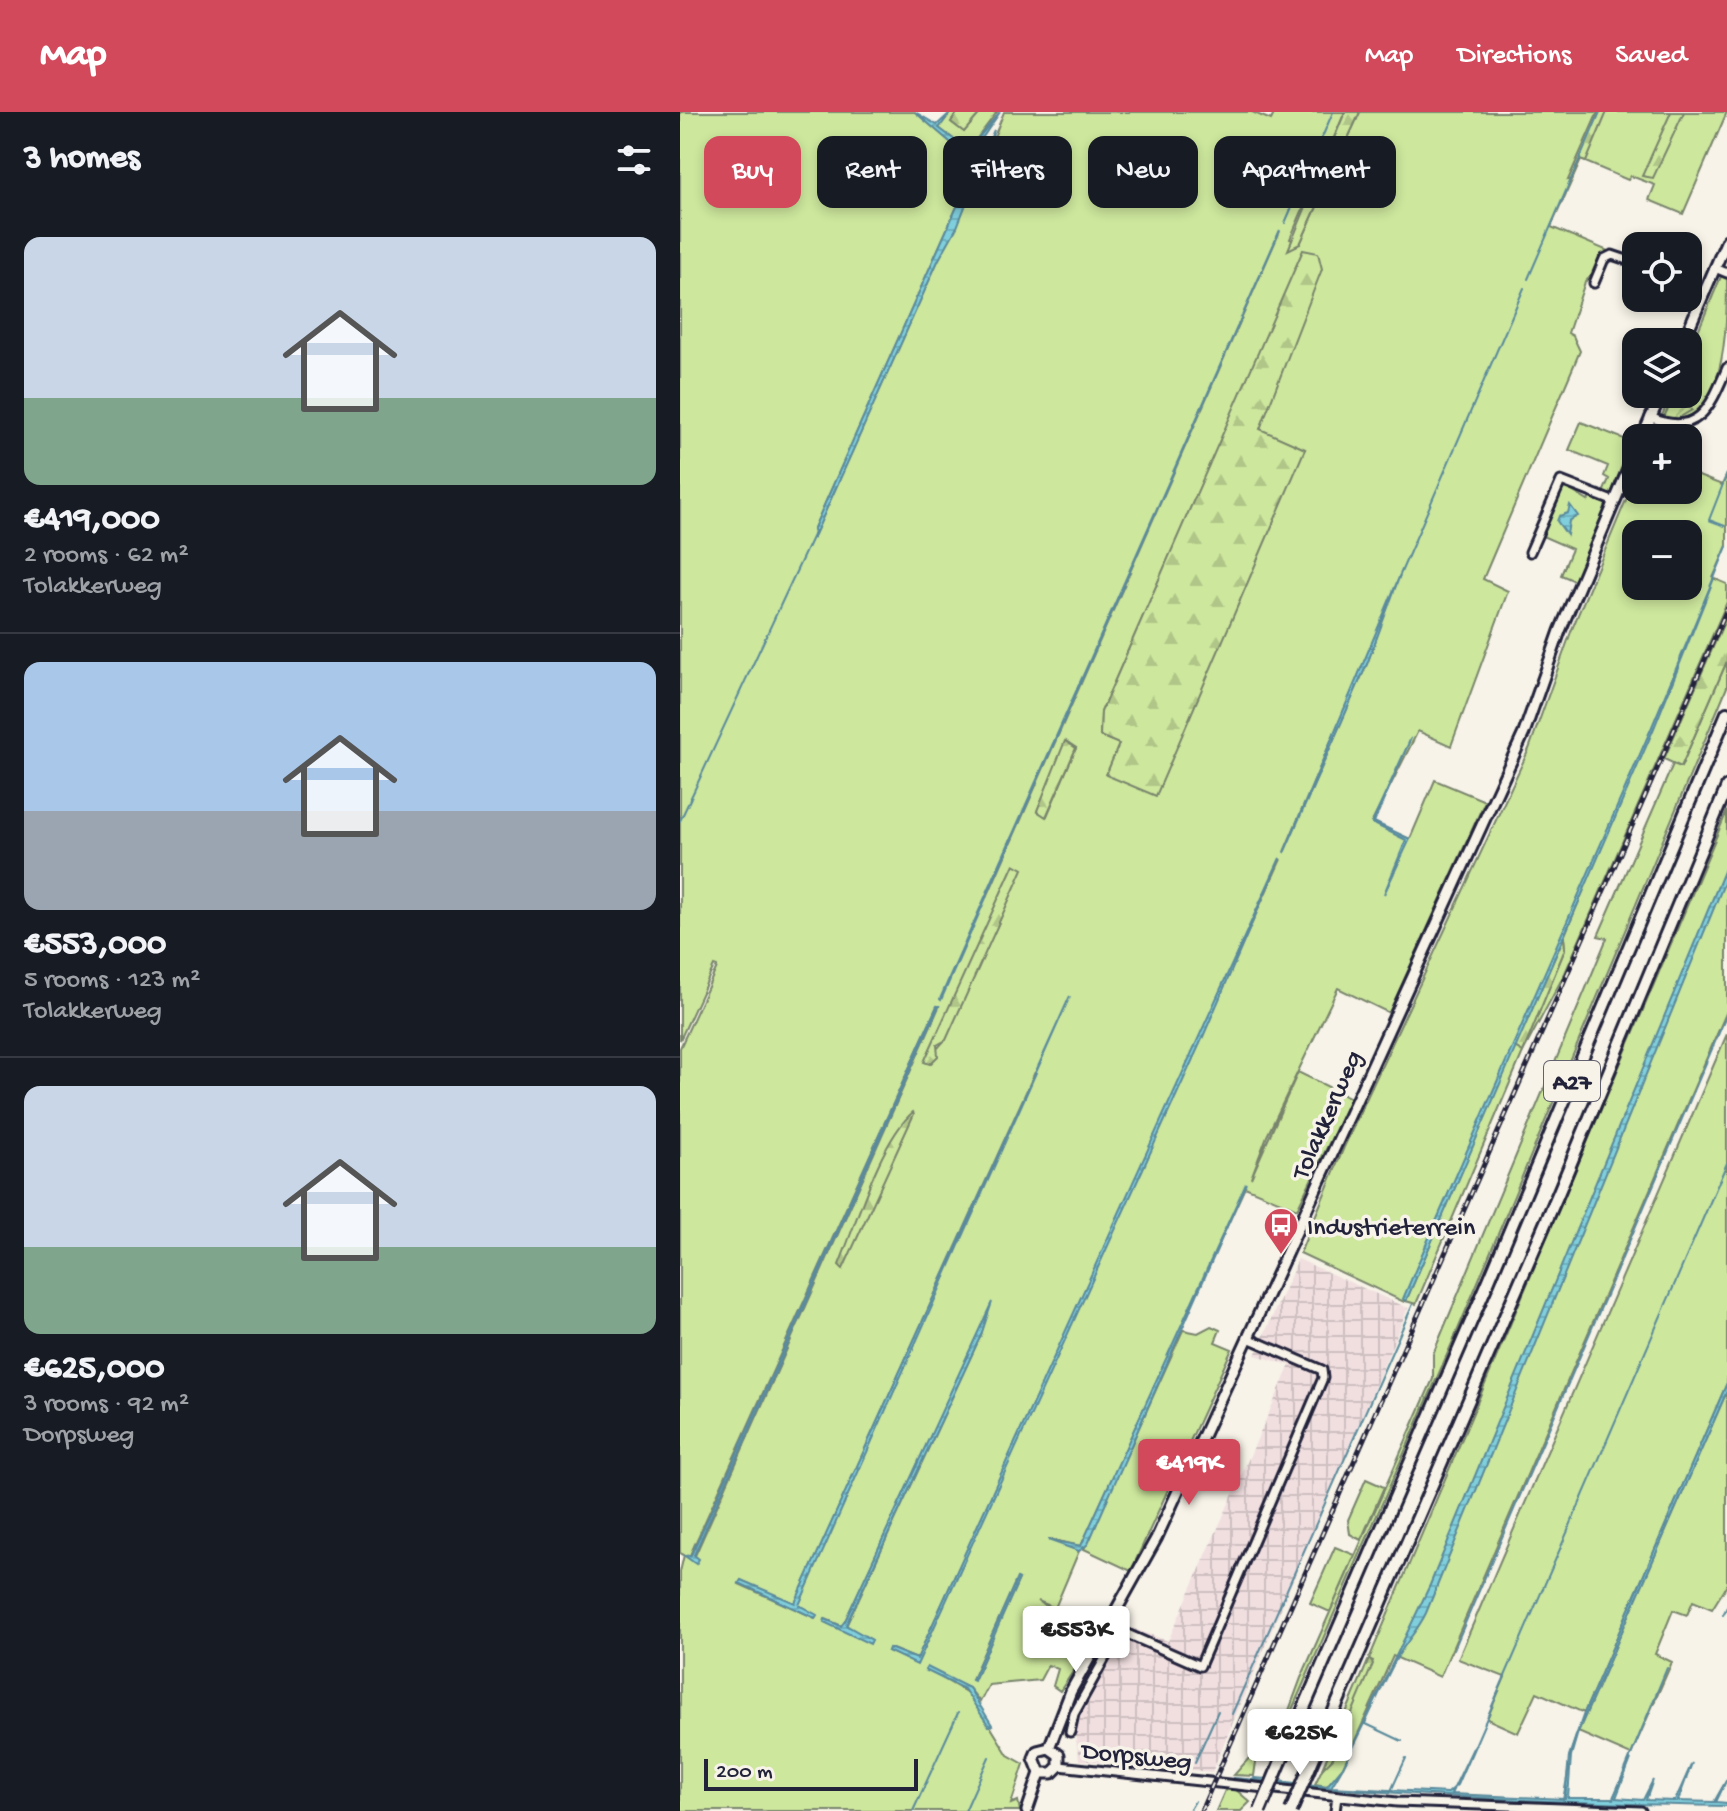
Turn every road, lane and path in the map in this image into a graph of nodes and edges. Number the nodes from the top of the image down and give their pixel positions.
1 (1727, 240) edge
2 (1622, 258) edge
3 (1715, 268) junction
4 (1727, 273) edge
5 (1594, 283) dead end
6 (1704, 293) joint
7 (1689, 328) edge
8 (1727, 368) edge
9 (1654, 408) edge
10 (1650, 417) junction
11 (1647, 424) edge
12 (1622, 485) edge
13 (1615, 502) junction
14 (1530, 552) dead end
15 (1727, 713) edge
16 (1727, 787) edge
17 (1248, 1338) junction
18 (1109, 1626) junction
19 (1120, 1631) junction
20 (1070, 1732) dead end
21 (1049, 1748) junction
22 (1059, 1766) junction
23 (1040, 1773) junction
24 (1337, 1797) junction
25 (1027, 1811) edge
26 (1260, 1811) edge
27 (1291, 1811) edge
28 (1335, 1811) edge
29 (1641, 1811) edge

1 - 3 main road
2 - 5 street
3 - 4 street
3 - 6 main road
6 - 7 main road
8 - 10 street
9 - 10 main road
10 - 11 main road
12 - 13 main road, Tolakkerweg
13 - 14 street
13 - 17 main road, Tolakkerweg
15 - 26 highway, A27, bridge
16 - 27 highway, A27, bridge
17 - 18 main road, Tolakkerweg
17 - 19 street
18 - 19 street
18 - 21 main road, Tolakkerweg
19 - 20 street
21 - 22 main road
21 - 23 main road
22 - 23 main road
22 - 24 street, Dorpsweg
23 - 25 main road
24 - 28 street
24 - 29 street, Dorpsweg

